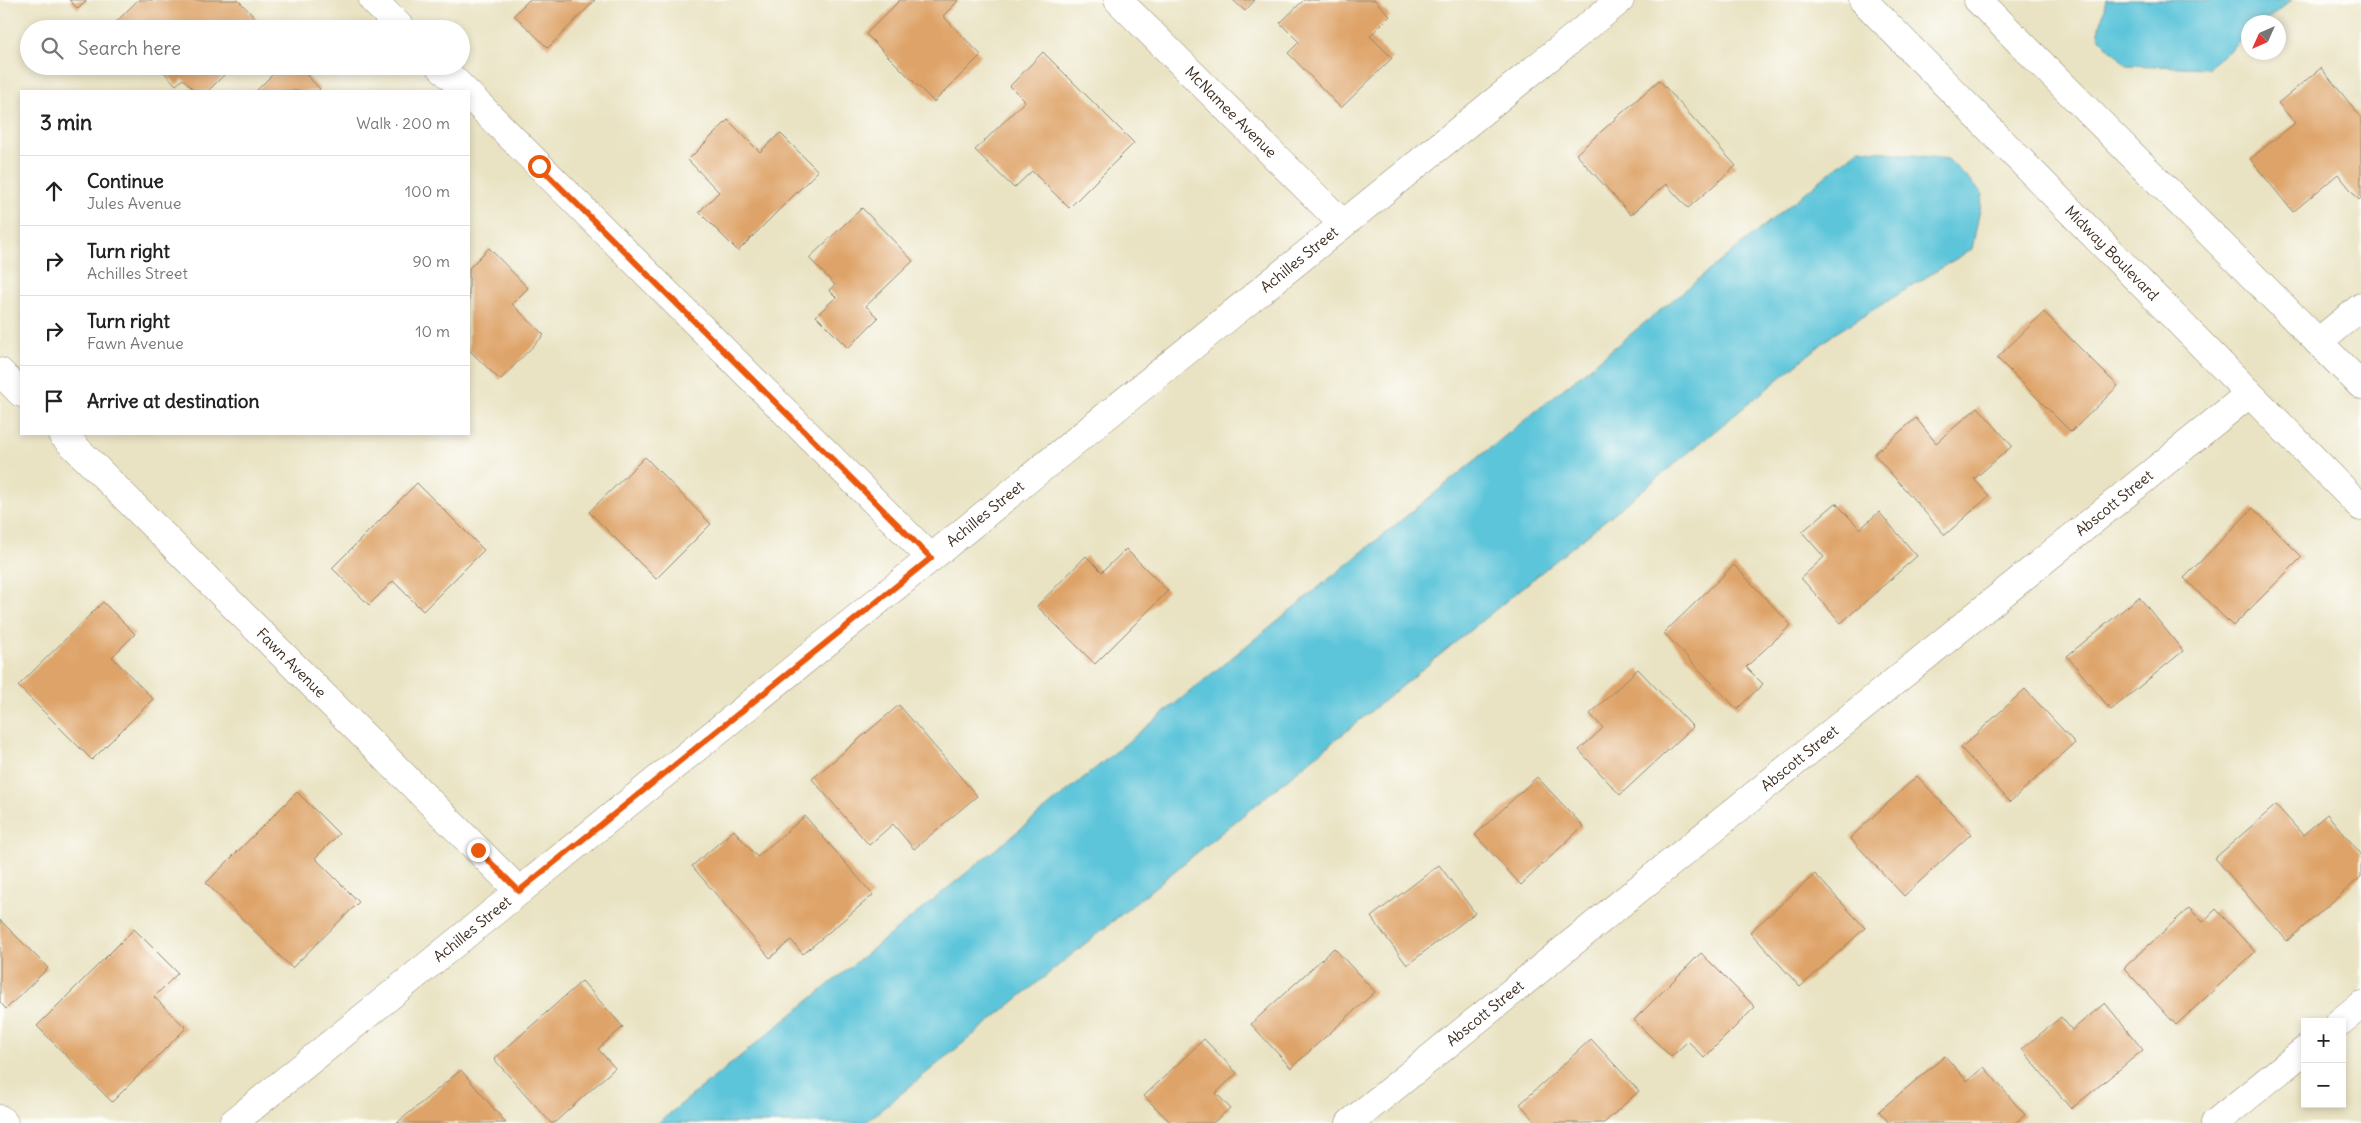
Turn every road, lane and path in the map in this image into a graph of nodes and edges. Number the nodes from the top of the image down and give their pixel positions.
1 (373, 0) edge
2 (1118, 0) edge
3 (1620, 0) edge
4 (1863, 0) edge
5 (1978, 0) edge
6 (393, 20) edge
7 (449, 75) edge
8 (464, 90) edge
9 (470, 96) edge
10 (1342, 224) junction
11 (2361, 306) edge
12 (2318, 342) junction
13 (0, 372) edge
14 (2361, 386) edge
15 (20, 392) edge
16 (2249, 394) junction
17 (63, 435) edge
18 (2361, 507) edge
19 (931, 558) junction
20 (519, 891) junction
21 (2361, 1005) edge
22 (2345, 1018) edge
23 (2301, 1053) edge
24 (0, 1119) edge
25 (4, 1123) edge
26 (233, 1123) edge
27 (1350, 1123) edge
28 (2215, 1123) edge

1 - 6 street
2 - 10 street, McNamee Avenue
3 - 10 street, Achilles Street
4 - 16 street, Midway Boulevard
5 - 12 street
7 - 8 street
9 - 19 street
10 - 19 street, Achilles Street
11 - 12 street
12 - 14 street
13 - 15 street
16 - 18 street, Midway Boulevard
16 - 27 street, Abscott Street
17 - 20 street, Fawn Avenue
19 - 20 street, Achilles Street
20 - 26 street, Achilles Street
21 - 22 street
23 - 28 street
24 - 25 street

